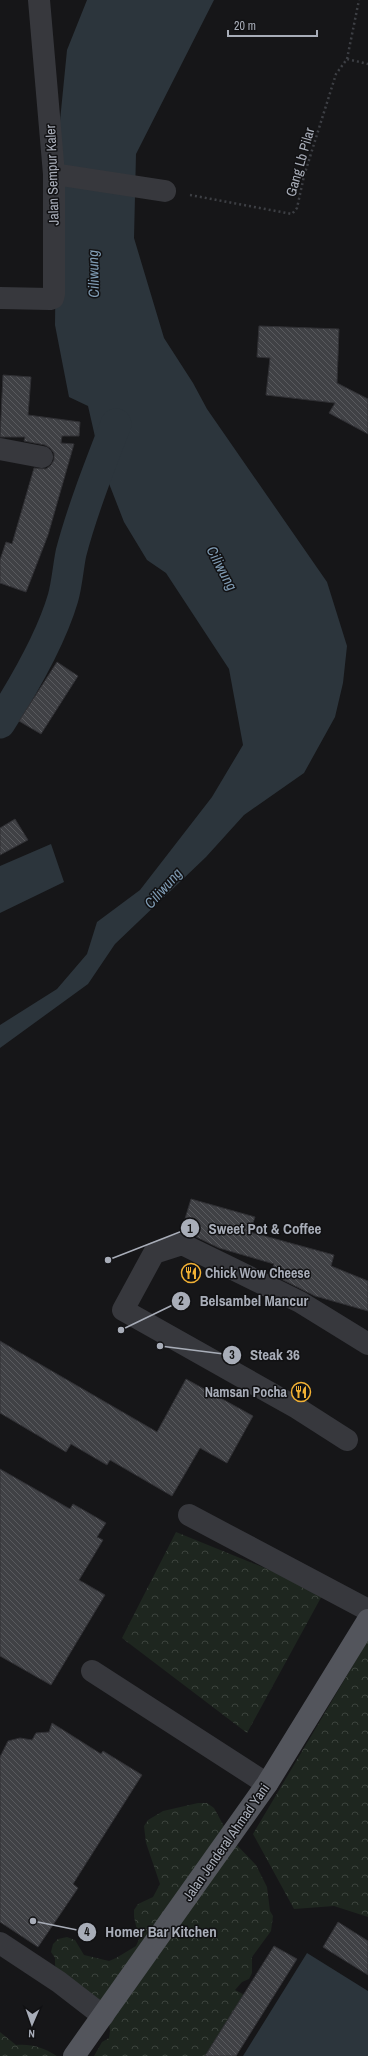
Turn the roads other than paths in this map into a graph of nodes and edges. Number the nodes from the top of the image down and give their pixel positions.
1 (39, 0) edge
2 (55, 175) junction
3 (165, 191) road end
4 (0, 298) edge
5 (0, 449) edge
6 (42, 457) dead end
7 (368, 1344) edge
8 (347, 1440) dead end
9 (189, 1515) dead end
10 (368, 1610) edge
11 (368, 1620) edge
12 (92, 1671) dead end
13 (267, 1784) junction
14 (0, 1944) edge
15 (103, 2016) junction
16 (74, 2056) edge

1 - 2 street, Jalan Sempur Kaler
2 - 3 street
2 - 4 street, Jalan Sempur Kaler
5 - 6 street
7 - 8 street
9 - 10 street
11 - 13 main road, Jalan Jenderal Ahmad Yani
12 - 13 street
13 - 15 main road, Jalan Jenderal Ahmad Yani
14 - 15 street
15 - 16 main road, Jalan Jenderal Ahmad Yani

